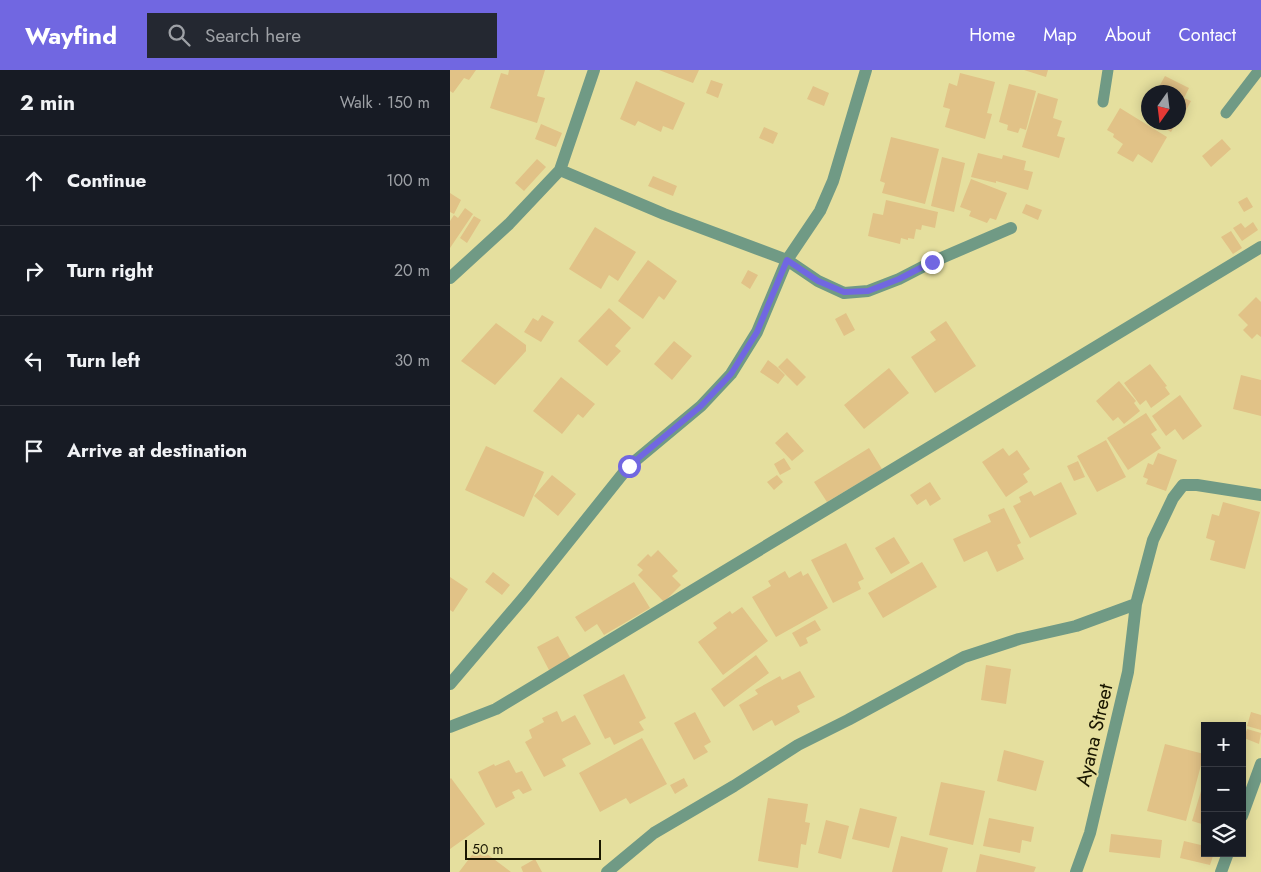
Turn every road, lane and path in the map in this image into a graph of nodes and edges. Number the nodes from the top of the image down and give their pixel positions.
1 (594, 70) edge
2 (866, 70) edge
3 (1108, 70) edge
4 (1259, 70) edge
5 (1103, 102) dead end
6 (1226, 112) dead end
7 (560, 170) junction
8 (1011, 228) dead end
9 (1261, 247) edge
10 (787, 260) junction
11 (450, 278) edge
12 (1261, 495) edge
13 (1136, 604) junction
14 (450, 684) edge
15 (450, 727) edge
16 (1261, 764) edge
17 (1243, 812) edge
18 (1227, 857) edge
19 (607, 872) edge
20 (1076, 872) edge
21 (1221, 872) edge

1 - 7 street
2 - 10 street
3 - 5 lane
4 - 6 lane
7 - 10 street
7 - 11 street
8 - 10 street
9 - 15 street
10 - 14 street
12 - 13 street, Ayana Street
13 - 19 street
13 - 20 street, Ayana Street
16 - 17 street
18 - 21 street

